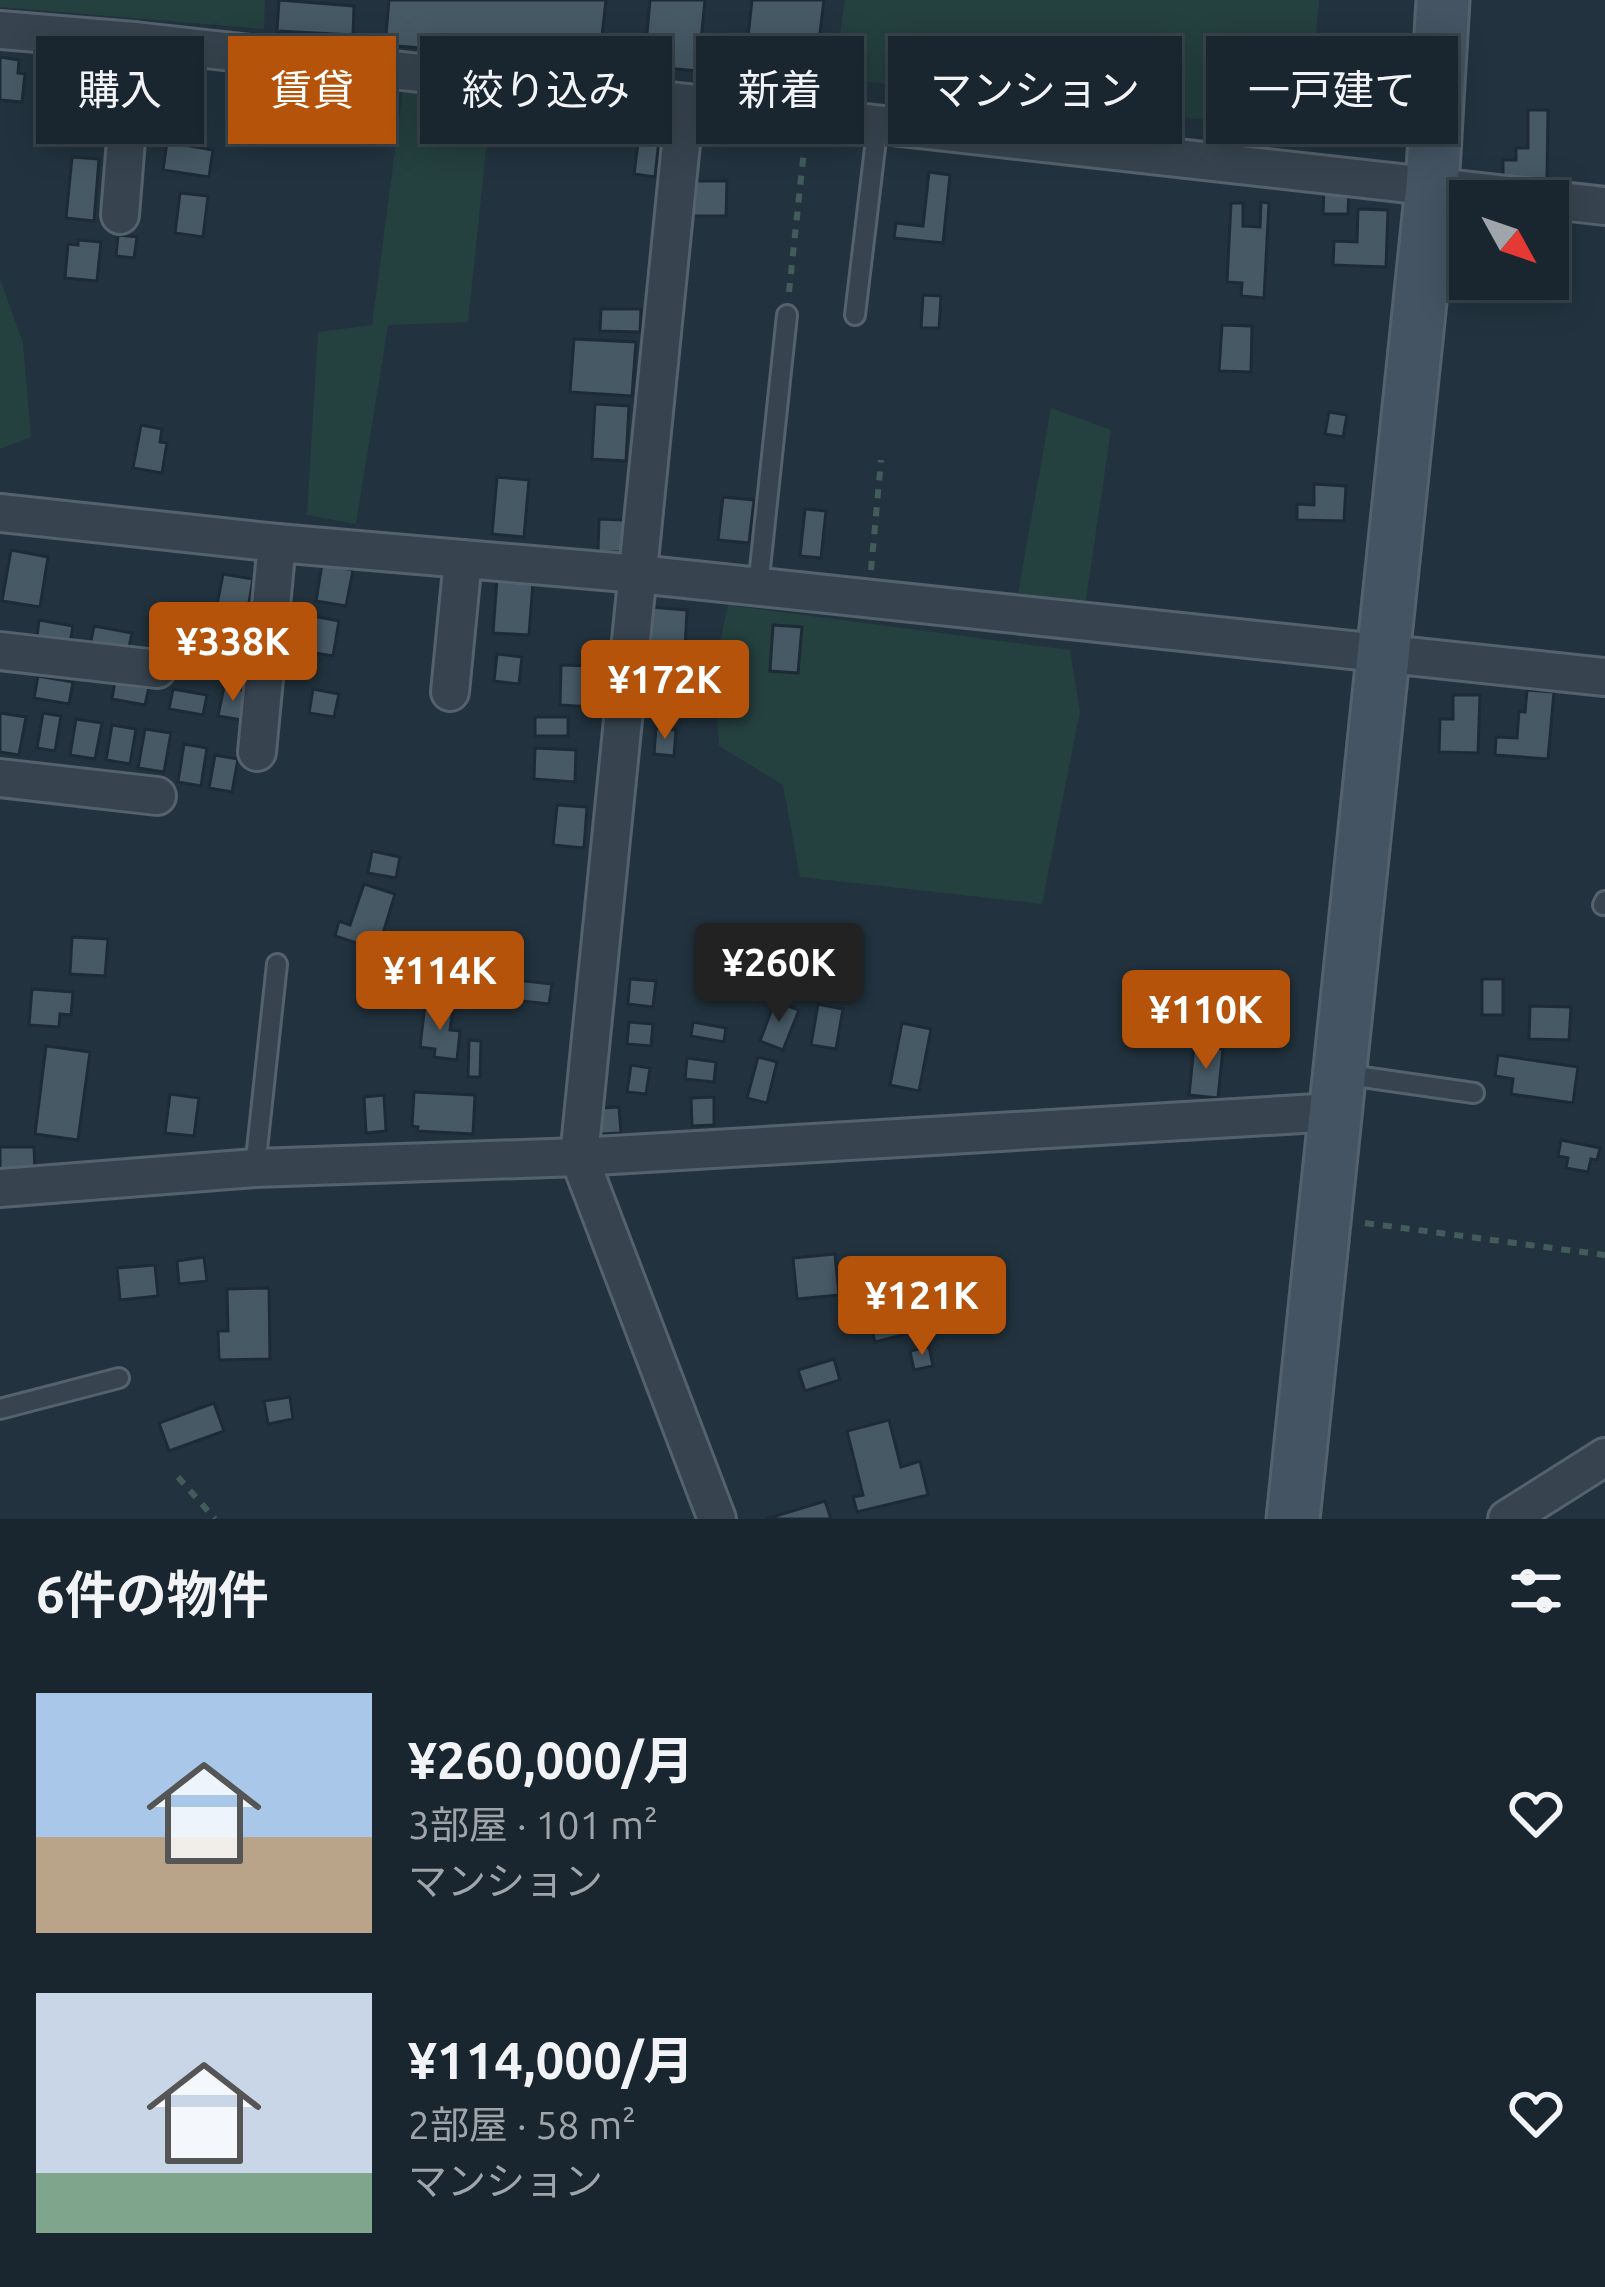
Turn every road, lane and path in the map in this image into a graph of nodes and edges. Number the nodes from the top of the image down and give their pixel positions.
1 (1443, 0) edge
2 (0, 30) edge
3 (73, 36) edge
4 (204, 49) edge
5 (685, 104) junction
6 (696, 105) edge
7 (864, 121) edge
8 (878, 122) junction
9 (126, 144) edge
10 (804, 144) edge
11 (1432, 187) junction
12 (1605, 206) edge
13 (120, 215) dead end
14 (787, 315) joint
15 (855, 315) dead end
16 (881, 460) dead end
17 (0, 513) edge
18 (277, 543) junction
19 (463, 559) junction
20 (638, 574) junction
21 (758, 587) junction
22 (868, 598) junction
23 (0, 651) edge
24 (1382, 653) junction
25 (158, 669) dead end
26 (1605, 677) edge
27 (450, 692) dead end
28 (256, 752) dead end
29 (0, 778) edge
30 (158, 796) dead end
31 (277, 964) dead end
32 (1337, 1092) junction
33 (1474, 1093) dead end
34 (579, 1157) junction
35 (255, 1168) junction
36 (0, 1188) edge
37 (1323, 1218) junction
38 (1605, 1255) edge
39 (119, 1378) dead end
40 (0, 1409) edge
41 (1605, 1457) edge
42 (178, 1477) dead end
43 (215, 1519) edge
44 (717, 1519) edge
45 (1293, 1519) edge
46 (1507, 1519) edge

1 - 11 street
2 - 3 street
4 - 5 street
5 - 6 street
5 - 20 street
7 - 8 street
8 - 11 street
8 - 15 lane
9 - 13 street
10 - 14 path
11 - 12 street
11 - 24 street
14 - 21 lane
16 - 22 path
17 - 18 street
18 - 19 street
18 - 28 street
19 - 20 street
19 - 27 street
20 - 21 street
20 - 34 street
21 - 22 street
22 - 24 street
23 - 25 street
24 - 26 street
24 - 32 street
29 - 30 street
31 - 35 lane
32 - 33 lane
32 - 34 street
32 - 37 street
34 - 35 street
34 - 44 street
35 - 36 street
37 - 38 path
37 - 45 street
39 - 40 lane
41 - 46 street
42 - 43 path

